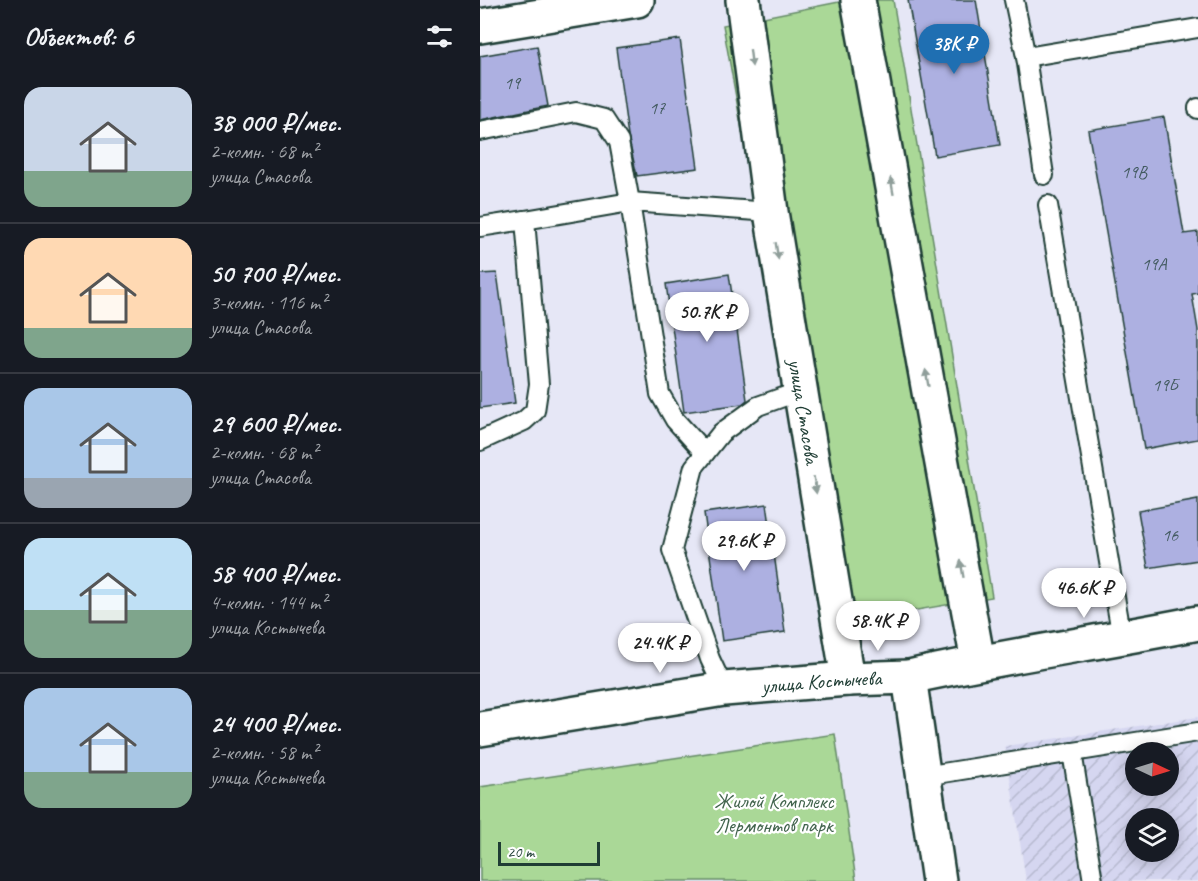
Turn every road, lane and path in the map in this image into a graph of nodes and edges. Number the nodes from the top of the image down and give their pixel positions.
1 (637, 0) edge
2 (743, 0) edge
3 (858, 0) edge
4 (1014, 0) edge
5 (480, 26) edge
6 (1198, 28) edge
7 (1026, 57) junction
8 (480, 131) edge
9 (1044, 175) dead end
10 (630, 202) junction
11 (1048, 205) dead end
12 (771, 212) junction
13 (525, 220) junction
14 (480, 227) edge
15 (800, 392) junction
16 (480, 441) edge
17 (705, 453) junction
18 (1198, 622) edge
19 (1122, 638) junction
20 (978, 662) junction
21 (909, 677) junction
22 (848, 679) junction
23 (724, 689) junction
24 (480, 729) edge
25 (1198, 732) edge
26 (1072, 752) junction
27 (924, 776) junction
28 (939, 881) edge
29 (1093, 881) edge

1 - 5 street
2 -> 12 street, улица Стасова
20 -> 3 street
4 - 7 lane
6 - 7 lane
7 - 9 lane
8 - 10 lane
10 - 12 lane
10 - 13 lane
10 - 17 lane
11 - 19 lane
12 -> 15 street, улица Стасова
13 - 14 lane
13 - 16 lane
15 - 17 lane
15 -> 22 street, улица Стасова
17 - 23 lane
18 - 19 street, улица Костычева
19 - 20 street, улица Костычева
20 - 21 street, улица Костычева
21 - 22 street, улица Костычева
21 - 27 street
22 - 23 street, улица Костычева
23 - 24 street, улица Костычева
25 - 26 lane
26 - 27 lane
26 - 29 lane
27 - 28 street

